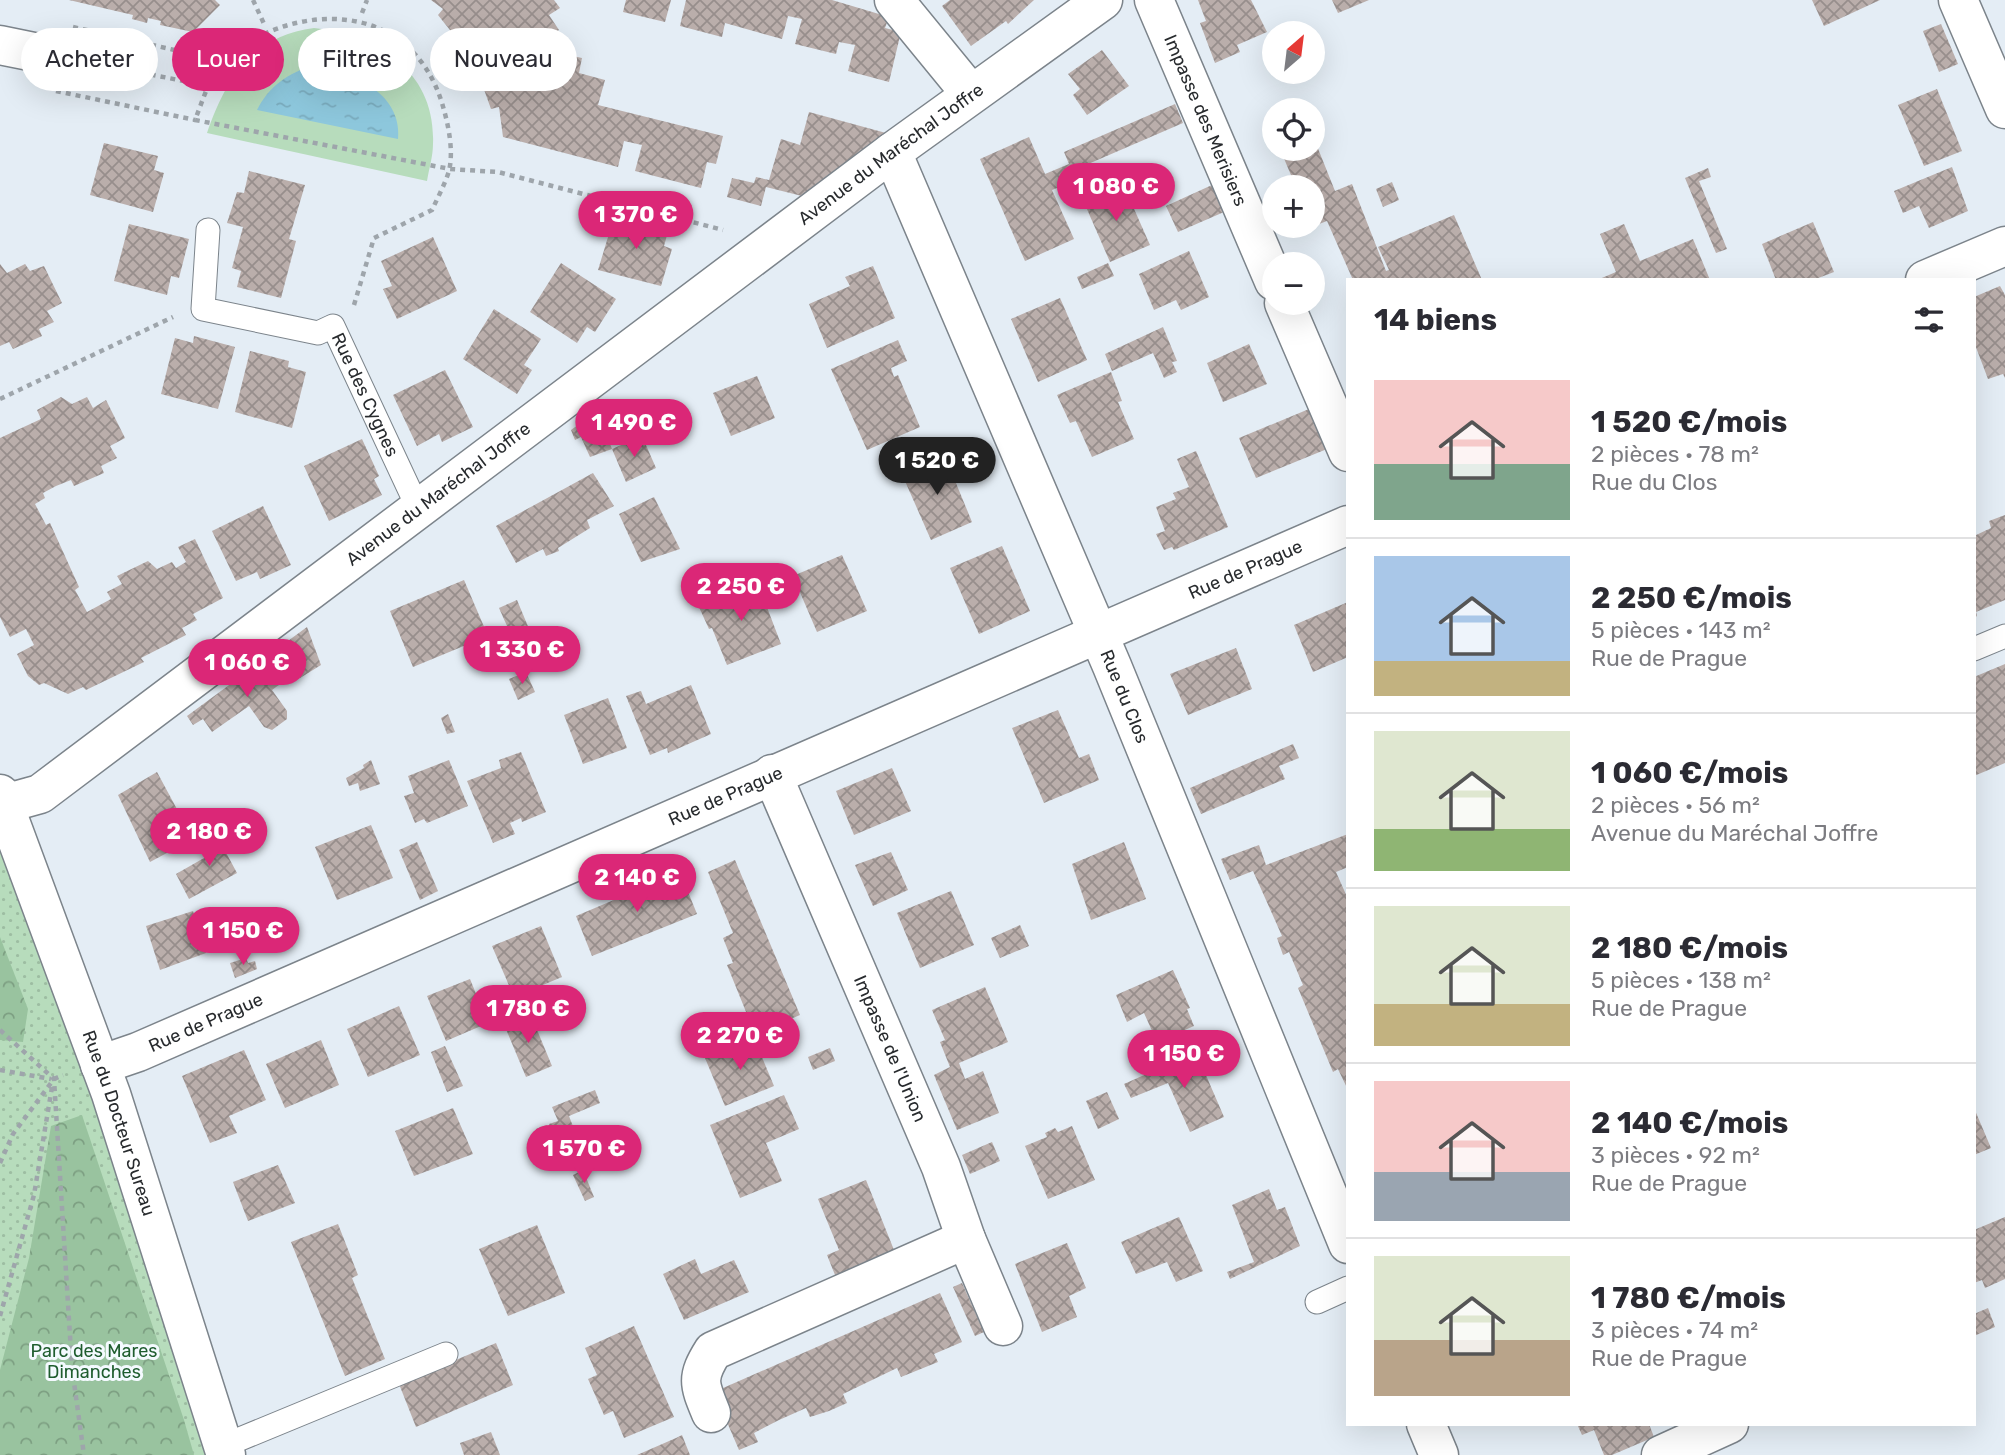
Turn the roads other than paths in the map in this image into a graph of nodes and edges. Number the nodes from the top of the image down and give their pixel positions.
1 (894, 0) edge
2 (1102, 0) edge
3 (1154, 0) edge
4 (1958, 0) edge
5 (21, 43) edge
6 (0, 45) edge
7 (971, 94) junction
8 (2003, 101) edge
9 (891, 152) junction
10 (208, 230) dead end
11 (2005, 246) edge
12 (1262, 253) edge
13 (1930, 278) edge
14 (1289, 315) edge
15 (1346, 447) edge
16 (418, 508) junction
17 (1346, 526) edge
18 (1097, 632) junction
19 (2005, 636) edge
20 (1976, 648) edge
21 (772, 774) junction
22 (2, 799) edge
23 (100, 1065) junction
24 (966, 1239) junction
25 (1346, 1239) edge
26 (1346, 1289) edge
27 (1317, 1302) dead end
28 (1003, 1326) dead end
29 (446, 1354) dead end
30 (711, 1413) dead end
31 (1427, 1426) edge
32 (1725, 1426) edge
33 (225, 1450) edge
34 (1439, 1455) edge
35 (1661, 1455) edge

1 - 7 street
2 - 7 street, Avenue du Maréchal Joffre
3 - 12 street, Impasse des Merisiers
4 - 8 street
5 - 6 street
7 - 9 street, Avenue du Maréchal Joffre
9 - 16 street, Avenue du Maréchal Joffre
9 - 18 street, Rue du Clos
10 - 16 lane, Rue des Cygnes
11 - 13 street
14 - 15 street
16 - 22 street, Avenue du Maréchal Joffre
17 - 18 street, Rue de Prague
18 - 21 street, Rue de Prague
18 - 25 street, Rue du Clos
19 - 20 lane
21 - 23 street, Rue de Prague
21 - 24 street, Impasse de l'Union
22 - 23 street, Rue du Docteur Sureau
23 - 33 street, Rue du Docteur Sureau
24 - 28 street, Impasse de l'Union
24 - 30 street
26 - 27 lane
29 - 33 lane
31 - 34 street
32 - 35 street

